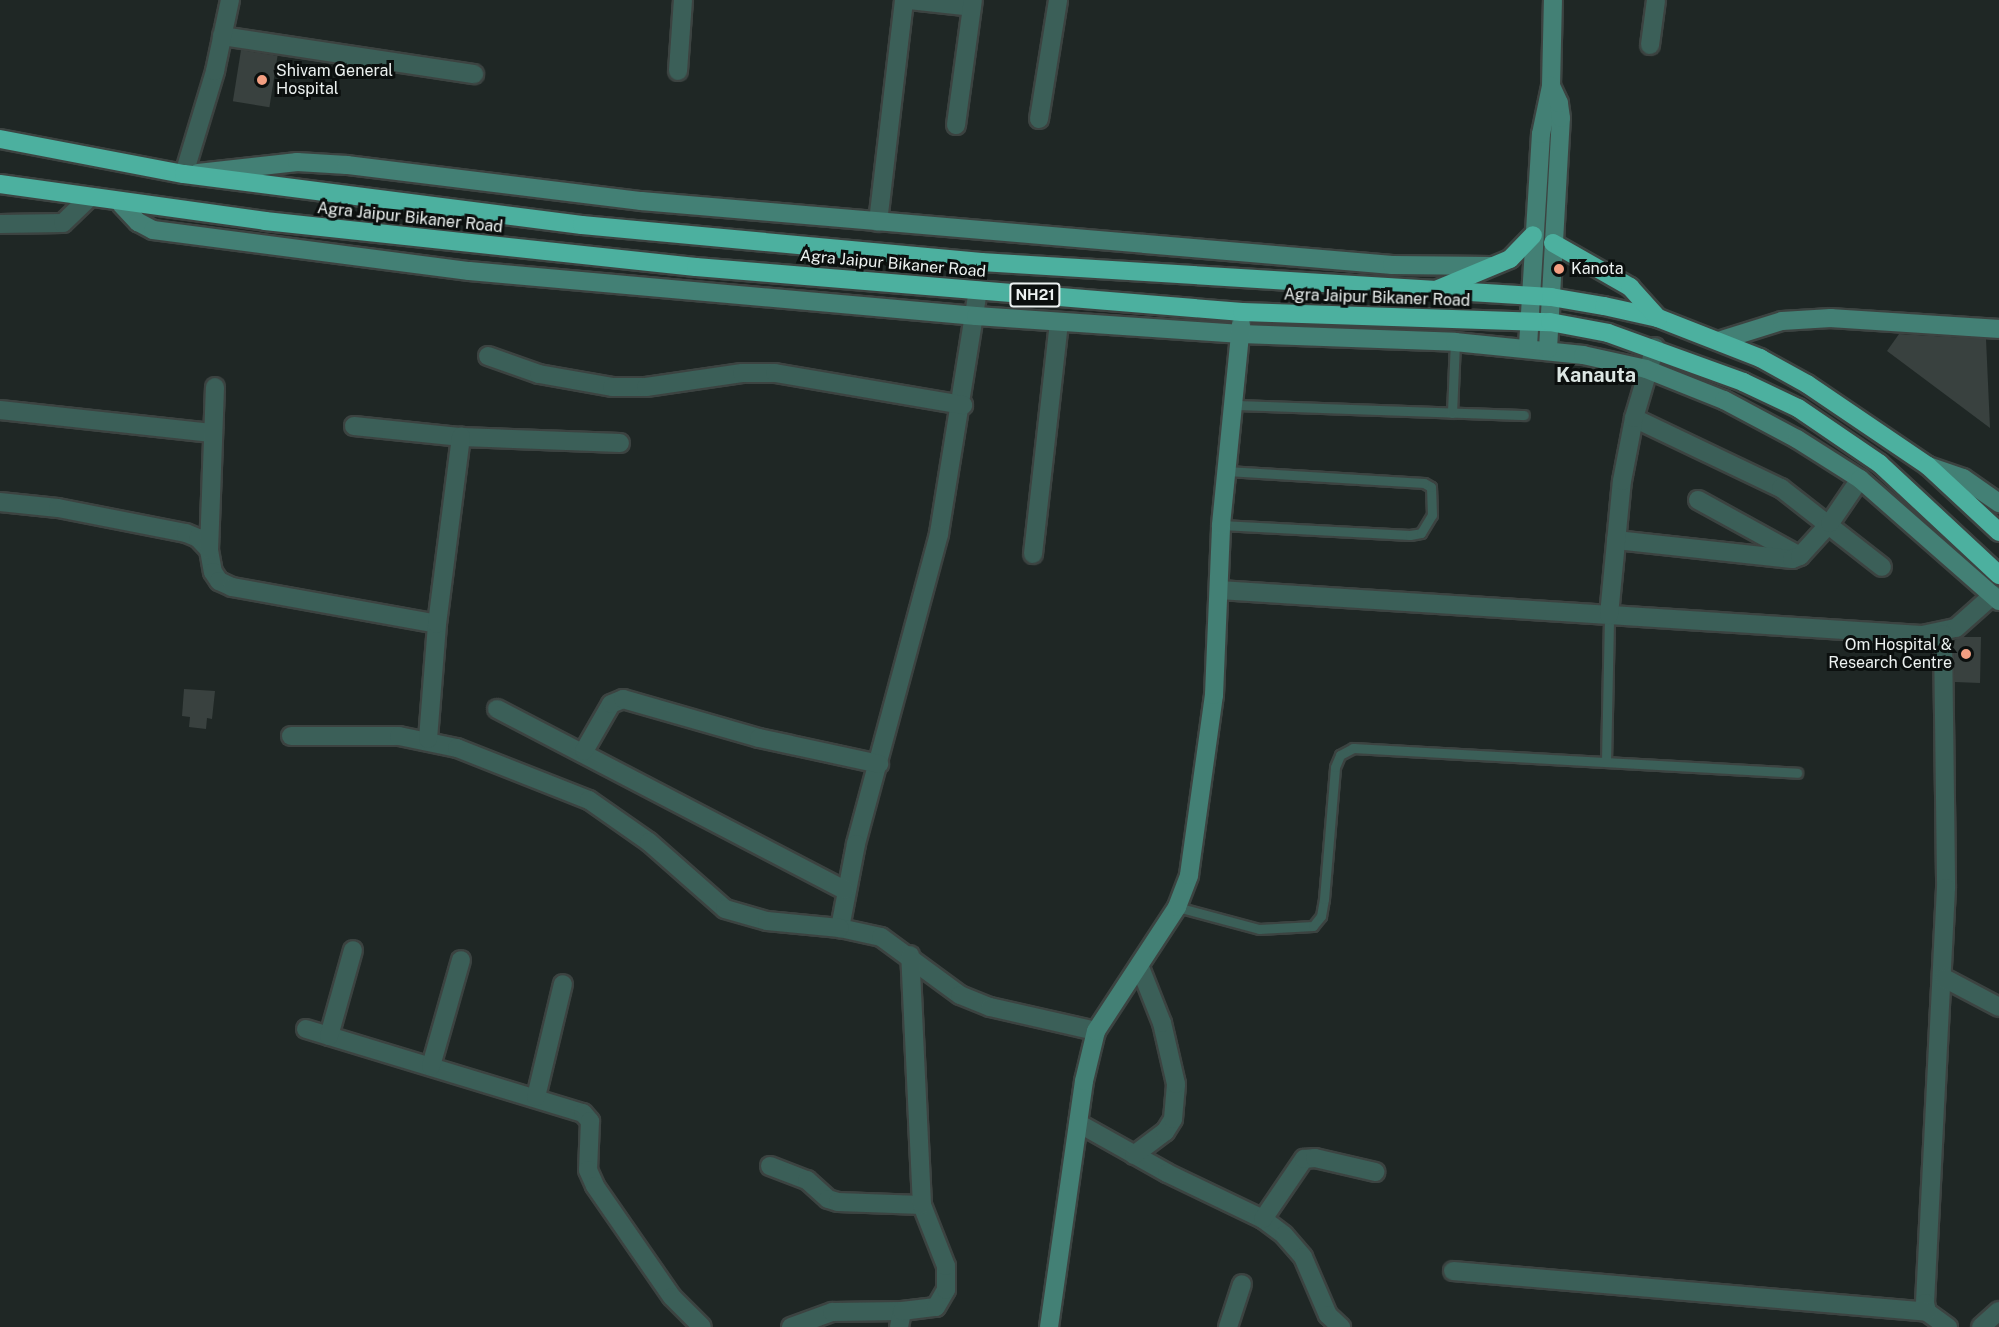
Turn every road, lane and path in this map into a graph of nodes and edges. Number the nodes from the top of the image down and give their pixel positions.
1 (230, 0) edge
2 (683, 0) edge
3 (904, 0) edge
4 (909, 0) edge
5 (1553, 0) edge
6 (1656, 0) edge
7 (1053, 1) edge
8 (973, 3) edge
9 (222, 36) junction
10 (1650, 45) dead end
11 (678, 71) dead end
12 (474, 74) dead end
13 (1551, 86) junction
14 (1039, 119) dead end
15 (956, 125) dead end
16 (0, 139) edge
17 (184, 174) junction
18 (0, 184) edge
19 (88, 199) junction
20 (121, 204) junction
21 (879, 222) junction
22 (0, 224) edge
23 (1533, 235) junction
24 (1553, 243) junction
25 (1491, 266) junction
26 (978, 290) junction
27 (1434, 291) junction
28 (1529, 296) junction
29 (1551, 297) junction
30 (1242, 312) junction
31 (976, 316) junction
32 (1658, 318) junction
33 (1528, 321) junction
34 (1059, 322) junction
35 (1550, 322) junction
36 (1999, 328) edge
37 (1240, 334) junction
38 (1718, 341) junction
39 (1455, 342) junction
40 (1528, 346) junction
41 (1655, 347) junction
42 (1548, 349) junction
43 (488, 356) dead end
44 (1646, 369) junction
45 (215, 387) dead end
46 (963, 405) junction
47 (1234, 405) junction
48 (0, 410) edge
49 (1452, 413) junction
50 (1524, 415) dead end
51 (1634, 418) junction
52 (354, 426) dead end
53 (212, 433) junction
54 (461, 437) junction
55 (620, 443) dead end
56 (1928, 466) junction
57 (1226, 471) junction
58 (1860, 479) junction
59 (1698, 500) dead end
60 (0, 502) edge
61 (1999, 503) edge
62 (1830, 523) junction
63 (1221, 525) junction
64 (1999, 532) edge
65 (1616, 540) junction
66 (209, 550) junction
67 (1033, 554) dead end
68 (1800, 555) junction
69 (1882, 567) dead end
70 (1999, 575) edge
71 (1219, 590) junction
72 (1996, 598) edge
73 (1609, 615) junction
74 (437, 624) junction
75 (1943, 633) junction
76 (497, 709) dead end
77 (291, 736) dead end
78 (428, 739) junction
79 (584, 752) junction
80 (1606, 762) junction
81 (879, 764) junction
82 (1797, 773) dead end
83 (845, 890) junction
84 (1177, 908) junction
85 (840, 928) junction
86 (354, 950) dead end
87 (910, 955) junction
88 (461, 960) dead end
89 (1139, 965) junction
90 (1944, 978) junction
91 (563, 984) dead end
92 (1999, 1007) edge
93 (306, 1029) dead end
94 (1096, 1031) junction
95 (329, 1036) junction
96 (431, 1066) junction
97 (536, 1097) junction
98 (1078, 1123) junction
99 (1134, 1155) junction
100 (771, 1166) dead end
101 (1375, 1172) dead end
102 (922, 1205) junction
103 (1263, 1219) junction
104 (1453, 1271) dead end
105 (1242, 1284) dead end
106 (1999, 1311) edge
107 (1927, 1312) junction
108 (901, 1319) edge
109 (702, 1327) edge
110 (791, 1327) edge
111 (1049, 1327) edge
112 (1228, 1327) edge
113 (1341, 1327) edge
114 (1948, 1327) edge
115 (1981, 1327) edge

1 - 9 street
2 - 11 street
3 - 21 street
4 - 8 street
5 - 13 street
6 - 10 street
7 - 14 street
8 - 15 street
9 - 12 street
9 - 17 street
13 - 23 street
13 - 24 street
16 - 17 highway, Agra Jaipur Bikaner Road / NH21
17 - 21 street
17 - 27 highway, Agra Jaipur Bikaner Road / NH21
18 - 19 highway, Agra Jaipur Bikaner Road / NH21
19 - 20 highway, Agra Jaipur Bikaner Road / NH21
19 - 22 street
20 - 26 highway, Agra Jaipur Bikaner Road / NH21
20 - 31 street
21 - 25 street
23 - 25 highway
23 - 28 street
24 - 29 street
24 - 32 highway
25 - 27 highway
26 - 30 highway, Agra Jaipur Bikaner Road / NH21
26 - 31 street
27 - 28 highway, Agra Jaipur Bikaner Road / NH21
28 - 29 highway, Agra Jaipur Bikaner Road / NH21
28 - 33 street
29 - 32 highway, Agra Jaipur Bikaner Road / NH21
29 - 35 street
30 - 33 highway, Agra Jaipur Bikaner Road / NH21
30 - 37 street
31 - 34 street
31 - 46 street
32 - 38 highway, Agra Jaipur Bikaner Road / NH21
33 - 35 highway, Agra Jaipur Bikaner Road / NH21
33 - 40 street
34 - 37 street
34 - 67 street
35 - 41 highway, Agra Jaipur Bikaner Road / NH21
35 - 42 street
36 - 38 street
37 - 39 street
37 - 47 street
38 - 56 highway, Agra Jaipur Bikaner Road / NH21
39 - 40 street
39 - 49 lane
40 - 42 street
41 - 44 street
41 - 70 highway, Agra Jaipur Bikaner Road / NH21
42 - 44 street
43 - 46 street
44 - 51 street
44 - 58 street
45 - 53 street
46 - 81 street
47 - 49 lane
47 - 57 street
48 - 53 street
49 - 50 lane
51 - 62 street
51 - 65 street
52 - 54 street
53 - 66 street
54 - 55 street
54 - 74 street
56 - 61 street
56 - 64 highway, Agra Jaipur Bikaner Road / NH21
57 - 63 street
57 - 63 lane
58 - 62 street
58 - 72 street
59 - 68 street
60 - 66 street
62 - 68 street
62 - 69 street
63 - 71 street
65 - 68 street
65 - 73 street
66 - 74 street
71 - 73 street
71 - 84 street
72 - 75 street
73 - 75 street
73 - 80 lane
74 - 78 street
75 - 90 street
76 - 79 street
77 - 78 street
78 - 85 street
79 - 81 street
79 - 83 street
80 - 82 lane
80 - 84 lane
81 - 83 street
83 - 85 street
84 - 89 street
85 - 87 street
86 - 95 street
87 - 94 street
87 - 102 street
88 - 96 street
89 - 94 street
89 - 99 street
90 - 92 street
90 - 107 street
91 - 97 street
93 - 95 street
94 - 98 street
95 - 96 street
96 - 97 street
97 - 109 street
98 - 99 street
98 - 111 street
99 - 103 street
100 - 102 street
101 - 103 street
102 - 108 street
103 - 113 street
104 - 107 street
105 - 112 street
106 - 115 street
107 - 114 street
108 - 110 street

